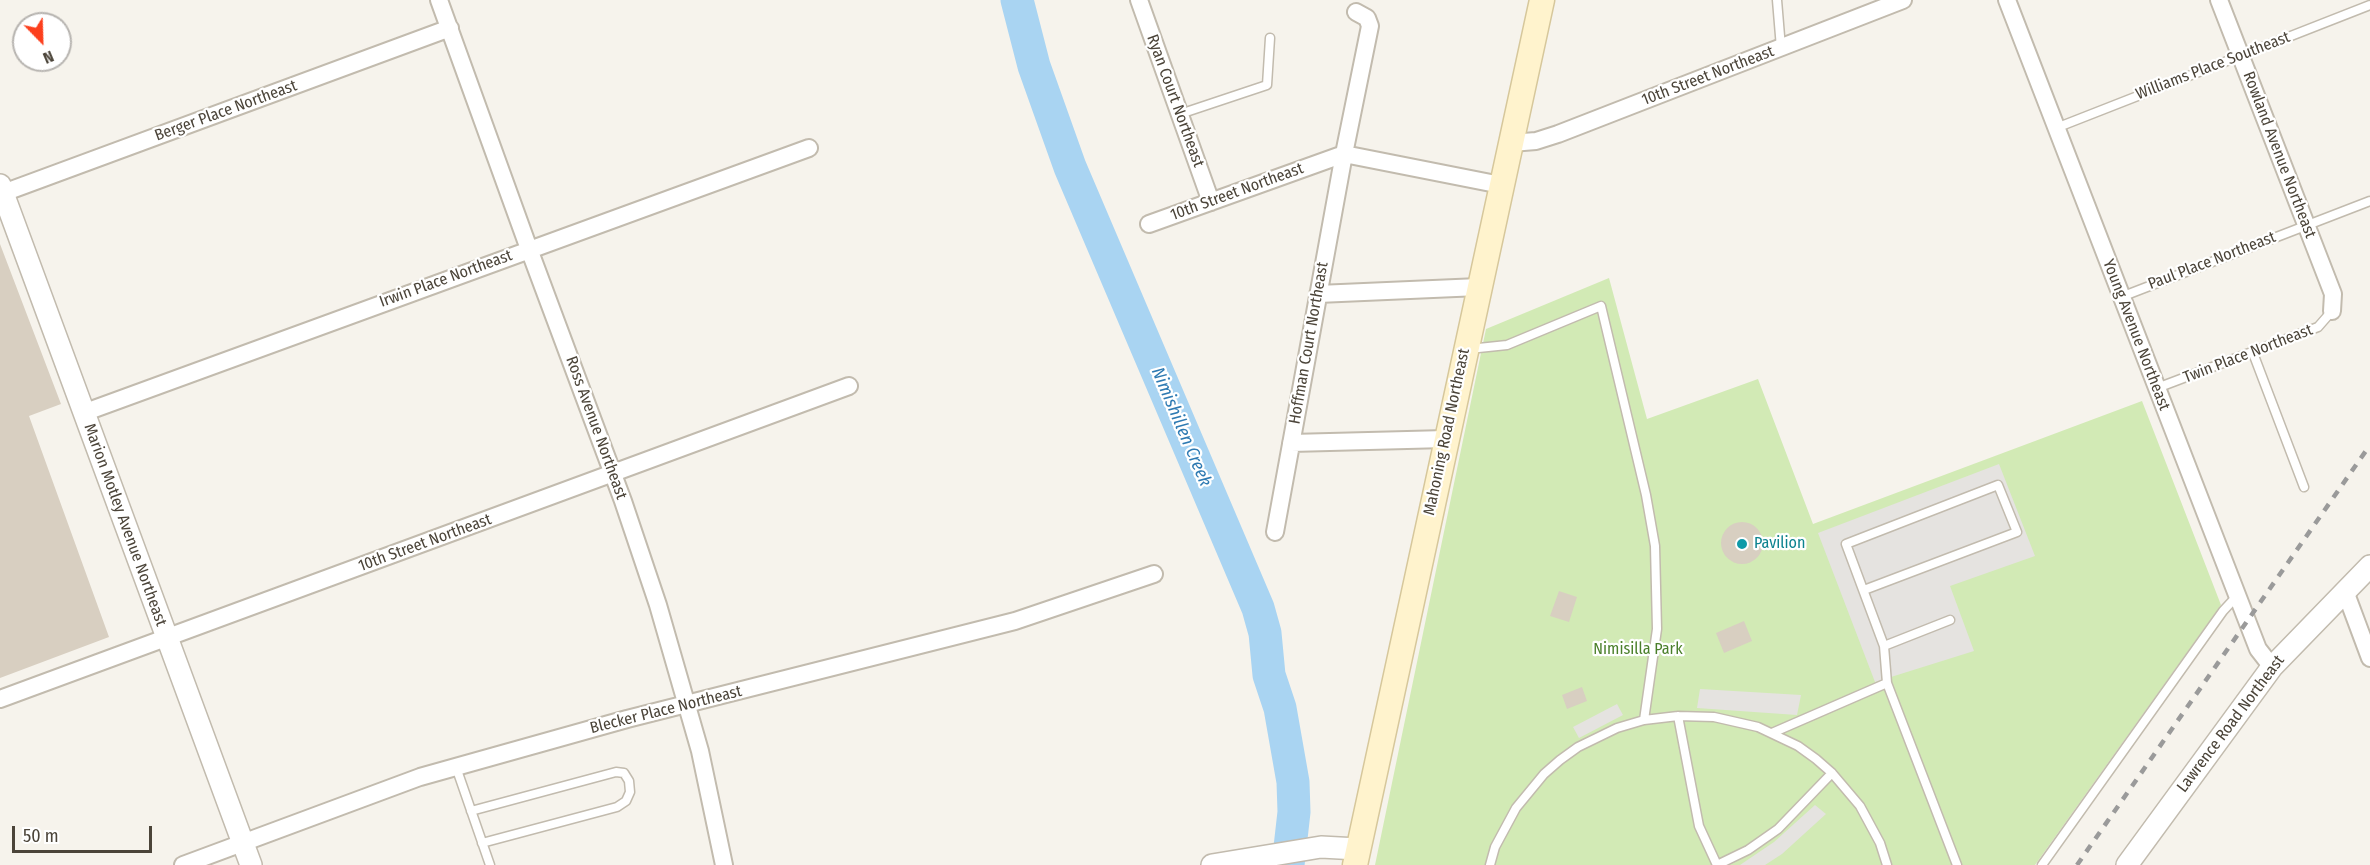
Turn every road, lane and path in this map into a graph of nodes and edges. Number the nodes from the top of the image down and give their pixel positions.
1 (440, 0) edge
2 (1138, 0) edge
3 (1542, 0) edge
4 (1777, 0) edge
5 (1904, 0) edge
6 (2007, 0) edge
7 (2219, 0) edge
8 (2370, 5) edge
9 (1356, 12) dead end
10 (450, 28) junction
11 (1270, 38) dead end
12 (1781, 48) junction
13 (2241, 57) junction
14 (1180, 114) junction
15 (2056, 128) junction
16 (1511, 143) junction
17 (809, 148) dead end
18 (1344, 154) junction
19 (1502, 185) junction
20 (2, 189) edge
21 (2370, 201) edge
22 (1211, 202) junction
23 (1149, 224) dead end
24 (2305, 225) junction
25 (529, 249) junction
26 (1479, 287) junction
27 (1318, 294) junction
28 (2121, 297) junction
29 (2332, 311) joint
30 (1465, 349) junction
31 (2253, 353) junction
32 (849, 386) dead end
33 (2157, 388) junction
34 (83, 412) junction
35 (1446, 439) junction
36 (1291, 443) junction
37 (613, 473) junction
38 (2304, 487) dead end
39 (1275, 532) dead end
40 (2370, 566) edge
41 (1154, 574) dead end
42 (1864, 590) junction
43 (2345, 591) junction
44 (2238, 596) junction
45 (1950, 620) dead end
46 (166, 638) junction
47 (1884, 646) junction
48 (2370, 658) edge
49 (2272, 667) junction
50 (1887, 684) junction
51 (0, 699) edge
52 (688, 705) junction
53 (1678, 716) junction
54 (1644, 720) junction
55 (1772, 733) junction
56 (456, 766) junction
57 (1832, 773) junction
58 (471, 811) junction
59 (243, 843) junction
60 (482, 843) junction
61 (1356, 857) edge
62 (1222, 863) edge
63 (183, 865) edge
64 (250, 865) edge
65 (490, 865) edge
66 (724, 865) edge
67 (1490, 865) edge
68 (1887, 865) edge
69 (1957, 865) edge
70 (2042, 865) edge
71 (2127, 865) edge

1 - 10 street, Ross Avenue Northeast
2 - 14 street, Ryan Court Northeast
3 - 16 main road, Mahoning Road Northeast
4 - 12 lane
5 - 12 street, 10th Street Northeast
6 - 15 street, Young Avenue Northeast
7 - 13 street, Rowland Avenue Northeast
8 - 13 lane, Williams Place Southeast
9 - 18 street, Hoffman Court Northeast
10 - 20 street, Berger Place Northeast
10 - 25 street, Ross Avenue Northeast
11 - 14 lane
12 - 16 street, 10th Street Northeast
13 - 15 lane, Williams Place Southeast
13 - 24 street, Rowland Avenue Northeast
14 - 22 street, Ryan Court Northeast
15 - 28 street, Young Avenue Northeast
16 - 19 main road, Mahoning Road Northeast
17 - 25 street, Irwin Place Northeast
18 - 19 street
18 - 22 street, 10th Street Northeast
18 - 27 street, Hoffman Court Northeast
19 - 26 main road, Mahoning Road Northeast
20 - 34 street, Marion Motley Avenue Northeast
21 - 24 lane, Paul Place Northeast
22 - 23 street, 10th Street Northeast
24 - 28 lane, Paul Place Northeast
24 - 29 street, Rowland Avenue Northeast
25 - 34 street, Irwin Place Northeast
25 - 37 street, Ross Avenue Northeast
26 - 27 street
26 - 30 main road, Mahoning Road Northeast
27 - 36 street, Hoffman Court Northeast
28 - 33 street, Young Avenue Northeast
29 - 31 lane, Twin Place Northeast
30 - 35 main road, Mahoning Road Northeast
30 - 54 lane
31 - 33 lane, Twin Place Northeast
31 - 38 lane
32 - 37 street, 10th Street Northeast
33 - 44 street, Young Avenue Northeast
34 - 46 street, Marion Motley Avenue Northeast
35 - 36 street
35 - 61 main road, Mahoning Road Northeast
36 - 39 street, Hoffman Court Northeast
37 - 46 street, 10th Street Northeast
37 - 52 street, Ross Avenue Northeast
40 - 43 street, Lawrence Road Northeast
41 - 52 street, Blecker Place Northeast
42 - 42 lane
42 - 47 lane
43 - 48 street
43 - 49 street, Lawrence Road Northeast
44 - 49 street, Young Avenue Northeast
44 - 70 lane
45 - 47 lane
46 - 51 street, 10th Street Northeast
46 - 59 street, Marion Motley Avenue Northeast
47 - 50 lane
49 - 71 street, Lawrence Road Northeast
50 - 55 lane
50 - 69 lane
52 - 56 street, Blecker Place Northeast
52 - 66 street, Ross Avenue Northeast
53 - 54 lane
53 - 55 lane
53 - 57 lane
54 - 67 lane
55 - 57 lane
56 - 58 lane
56 - 59 street, Blecker Place Northeast
57 - 68 lane
58 - 60 lane
58 - 60 lane
59 - 63 street, Blecker Place Northeast
59 - 64 street, Marion Motley Avenue Northeast
60 - 65 lane
61 - 62 street

